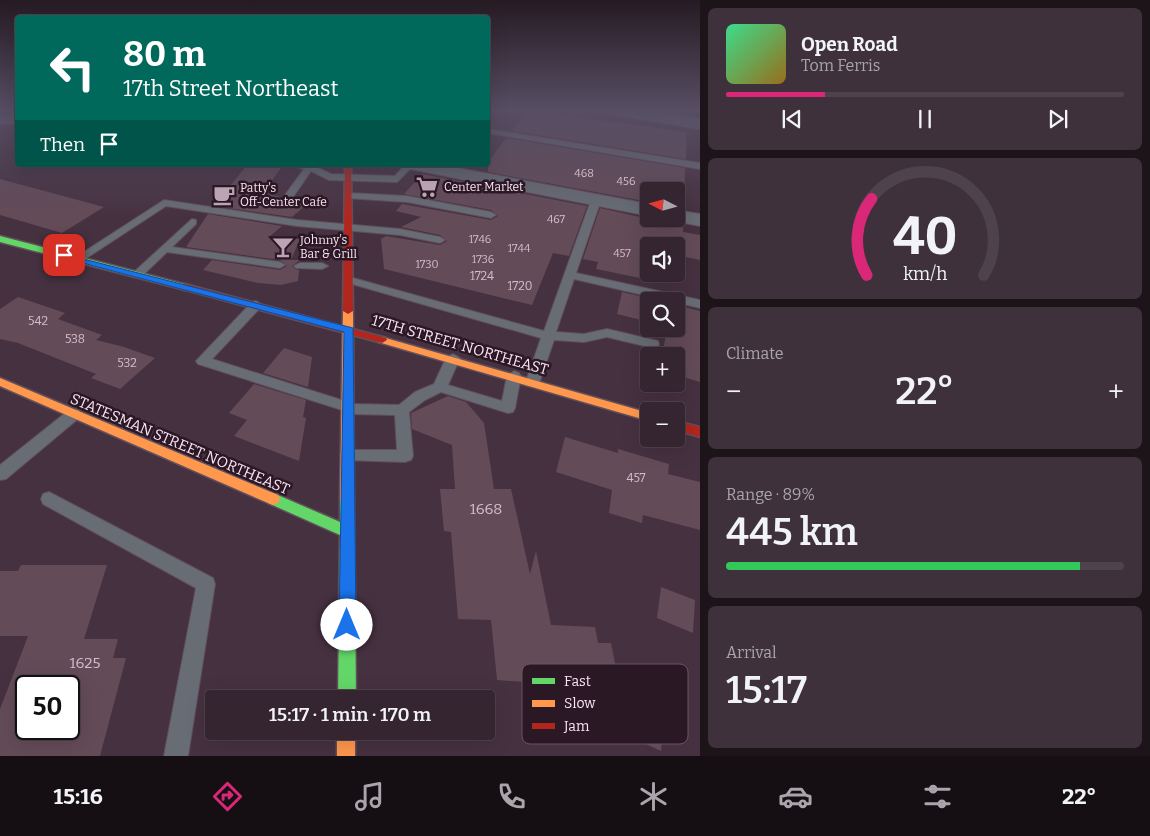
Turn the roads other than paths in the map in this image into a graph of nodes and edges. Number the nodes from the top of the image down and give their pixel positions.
1 (581, 146) edge
2 (700, 166) edge
3 (310, 167) joint
4 (348, 167) edge
5 (415, 167) edge
6 (428, 167) edge
7 (348, 178) junction
8 (290, 195) dead end
9 (349, 196) junction
10 (596, 200) junction
11 (640, 208) edge
12 (491, 215) dead end
13 (685, 218) edge
14 (700, 220) edge
15 (192, 222) dead end
16 (348, 226) junction
17 (0, 239) edge
18 (440, 240) dead end
19 (166, 249) junction
20 (78, 259) junction
21 (280, 265) dead end
22 (300, 266) dead end
23 (322, 266) dead end
24 (138, 274) junction
25 (570, 274) junction
26 (349, 280) junction
27 (700, 304) edge
28 (256, 305) junction
29 (349, 330) junction
30 (548, 336) junction
31 (653, 344) dead end
32 (453, 358) junction
33 (514, 376) junction
34 (532, 381) junction
35 (0, 382) edge
36 (440, 387) junction
37 (349, 408) junction
38 (402, 410) junction
39 (74, 414) junction
40 (640, 414) edge
41 (685, 428) edge
42 (700, 432) edge
43 (348, 456) junction
44 (0, 474) edge
45 (49, 499) dead end
46 (348, 532) junction
47 (347, 690) edge
48 (346, 740) edge
49 (176, 756) edge
50 (346, 756) edge

1 - 2 lane
3 - 7 lane
3 - 8 lane
4 - 7 main road
5 - 7 lane
6 - 10 street
7 - 9 main road
9 - 12 lane
9 - 16 main road
10 - 11 street
10 - 25 lane
13 - 14 street
15 - 19 lane
16 - 18 lane
16 - 20 lane
16 - 26 main road
17 - 20 main road, 17TH STREET NORTHEAST
19 - 21 lane
19 - 24 lane
20 - 24 main road, 17TH STREET NORTHEAST
22 - 23 lane
24 - 28 main road, 17TH STREET NORTHEAST
25 - 27 lane
25 - 30 lane
26 - 29 main road
26 - 30 lane
28 - 29 main road, 17TH STREET NORTHEAST
28 - 37 lane
29 - 32 main road, 17TH STREET NORTHEAST
29 - 37 main road
30 - 31 lane
30 - 34 lane
32 - 33 main road, 17TH STREET NORTHEAST
32 - 36 lane
33 - 34 main road, 17TH STREET NORTHEAST
33 - 36 lane
34 - 40 main road, 17TH STREET NORTHEAST
35 - 39 main road, STATESMAN STREET NORTHEAST
36 - 38 lane
37 - 38 lane
37 - 43 main road
38 - 43 lane
39 - 44 lane
39 - 46 main road, STATESMAN STREET NORTHEAST
41 - 42 main road
43 - 46 main road
45 - 49 lane
46 - 47 main road
48 - 50 main road

